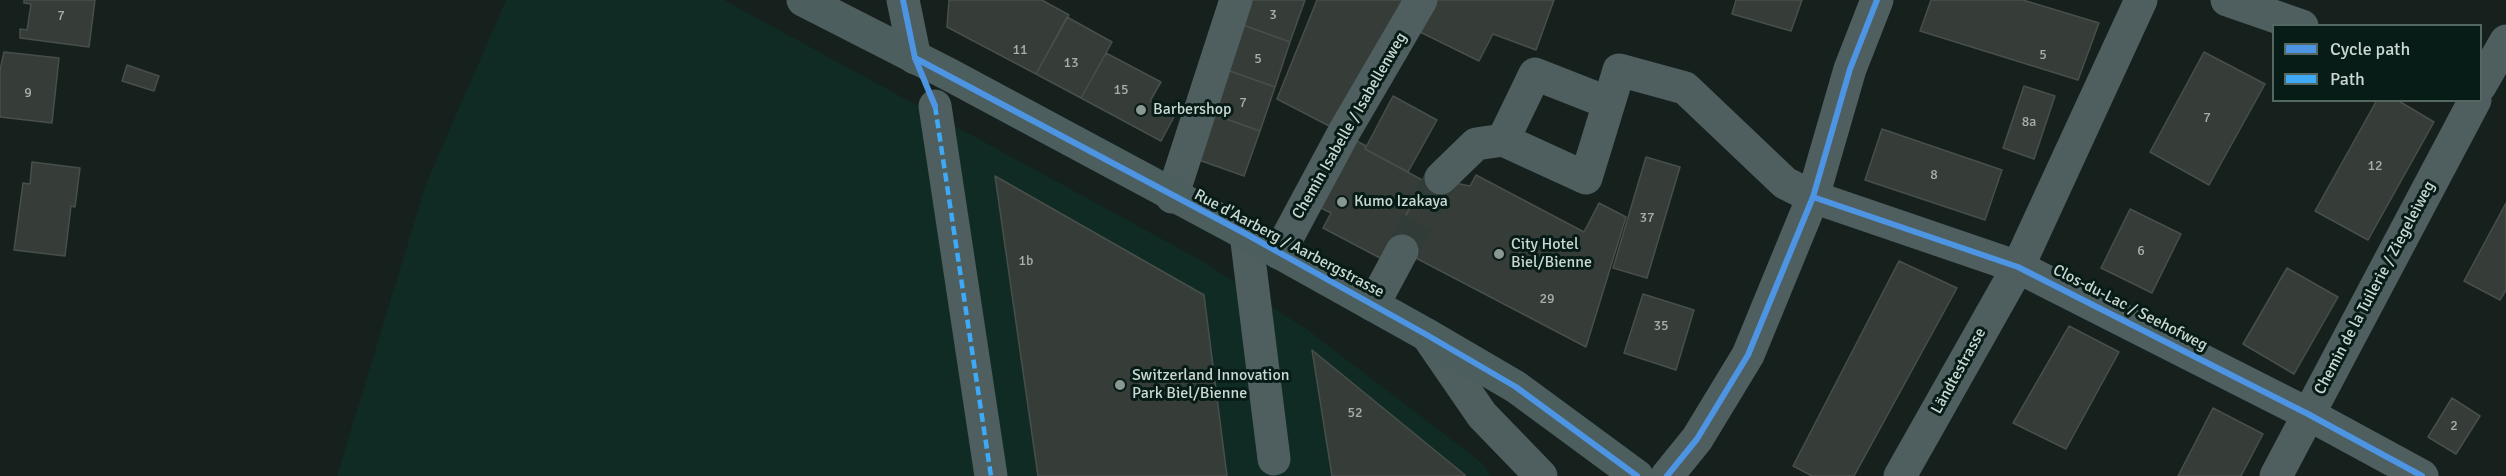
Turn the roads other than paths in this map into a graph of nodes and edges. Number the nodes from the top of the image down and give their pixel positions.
1 (803, 0) edge
2 (903, 0) edge
3 (1236, 0) edge
4 (1421, 0) edge
5 (1877, 0) edge
6 (2141, 0) edge
7 (2227, 0) edge
8 (2296, 24) edge
9 (2506, 41) edge
10 (915, 58) junction
11 (2482, 87) edge
12 (2474, 102) edge
13 (1609, 103) junction
14 (935, 106) dead end
15 (1503, 140) junction
16 (1441, 178) tunnel mouth
17 (1172, 197) junction
18 (1813, 197) junction
19 (1246, 234) junction
20 (1402, 251) tunnel mouth
21 (1279, 253) junction
22 (2018, 267) junction
23 (1373, 305) junction
24 (1427, 335) junction
25 (2308, 414) junction
26 (1274, 459) dead end
27 (991, 476) edge
28 (1540, 476) edge
29 (1637, 476) edge
30 (1666, 476) edge
31 (1900, 476) edge
32 (2276, 476) edge
33 (2422, 476) edge

1 - 10 main road, Rue d'Aarberg / Aarbergstrasse
2 - 10 street
3 - 17 street
4 - 21 street, Chemin Isabelle / Isabellenweg
5 - 18 street
6 - 22 street
7 - 8 street
9 - 11 street, Chemin de la Tuilerie / Ziegeleiweg
10 - 17 main road, Rue d'Aarberg / Aarbergstrasse
12 - 25 street, Chemin de la Tuilerie / Ziegeleiweg
13 - 15 street
13 - 15 street
13 - 18 street, Clos-du-Lac / Seehofweg
14 - 27 street
15 - 16 street
17 - 19 main road, Rue d'Aarberg / Aarbergstrasse
18 - 22 street, Clos-du-Lac / Seehofweg
18 - 30 street
19 - 21 main road, Rue d'Aarberg / Aarbergstrasse
19 - 26 street
20 - 23 street
21 - 23 main road, Rue d'Aarberg / Aarbergstrasse
22 - 25 street, Clos-du-Lac / Seehofweg
22 - 31 street, Ländtestrasse
23 - 24 main road, Rue d'Aarberg / Aarbergstrasse
24 - 28 street, Rue d'Aarberg / Aarbergstrasse
24 - 29 main road, Rue d'Aarberg / Aarbergstrasse
25 - 32 street, Chemin de la Tuilerie / Ziegeleiweg
25 - 33 street, Clos-du-Lac / Seehofweg

